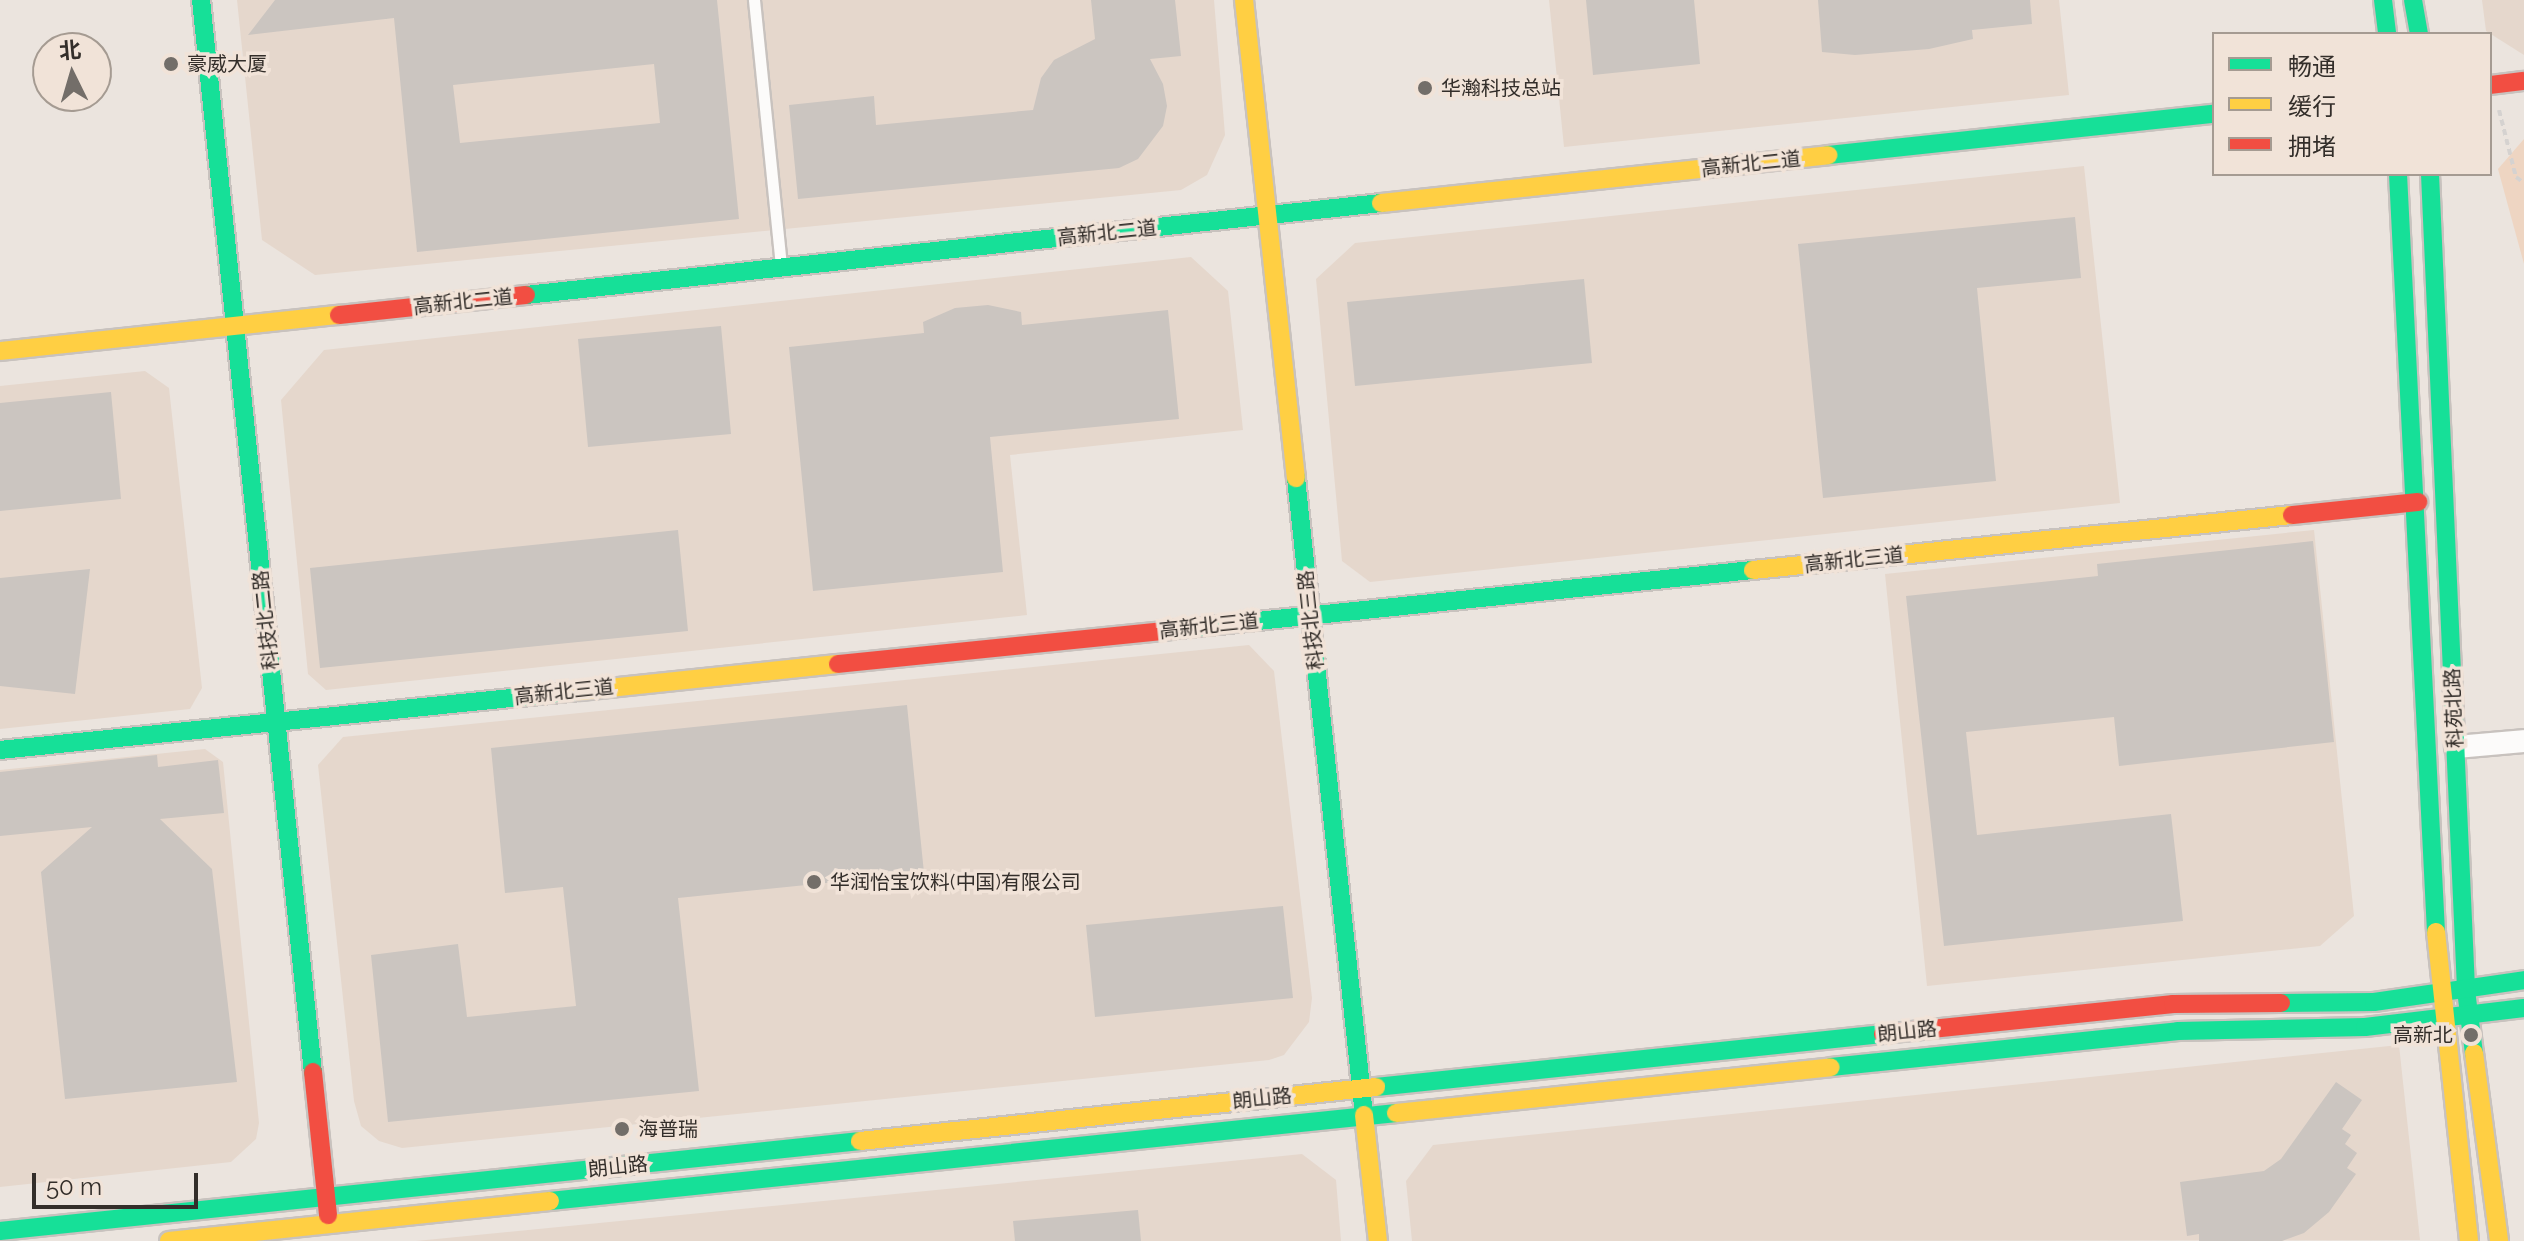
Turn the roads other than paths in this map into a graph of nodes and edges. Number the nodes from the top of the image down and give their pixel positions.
1 (201, 0) edge
2 (754, 0) edge
3 (1244, 0) edge
4 (2383, 0) edge
5 (2413, 0) edge
6 (2387, 32) edge
7 (2419, 32) edge
8 (2524, 81) edge
9 (2492, 84) edge
10 (2212, 114) edge
11 (2398, 176) edge
12 (2430, 176) edge
13 (1267, 215) junction
14 (781, 267) junction
15 (235, 326) junction
16 (0, 351) edge
17 (2418, 502) junction
18 (1310, 615) junction
19 (277, 721) junction
20 (2524, 741) edge
21 (2456, 747) junction
22 (0, 750) edge
23 (2524, 980) edge
24 (2466, 990) junction
25 (2439, 996) junction
26 (2524, 1008) edge
27 (2470, 1016) junction
28 (2441, 1021) junction
29 (1361, 1089) junction
30 (1364, 1116) junction
31 (326, 1197) junction
32 (0, 1231) edge
33 (330, 1233) edge
34 (169, 1241) edge
35 (1378, 1241) edge
36 (2469, 1241) edge
37 (2499, 1241) edge

1 - 15 street, 科技北二路
2 - 14 lane
3 - 13 street, 科技北三路
4 - 6 street
5 - 7 street
8 - 9 street
10 - 13 street, 高新北二道
11 - 17 street, 科苑北路
12 - 21 street, 科苑北路
13 - 14 street, 高新北二道
13 - 18 street, 科技北三路
14 - 15 street, 高新北二道
15 - 16 street, 高新北二道
15 - 19 street, 科技北二路
17 - 18 street, 高新北三道
17 - 25 street, 科苑北路
18 - 19 street, 高新北三道
18 - 29 street, 科技北三路
19 - 22 street, 高新北三道
19 - 31 street, 科技北二路
20 - 21 street
21 - 24 street, 科苑北路
23 - 24 street, 朗山路
24 - 25 street, 朗山路
24 - 27 street, 科苑北路
25 - 28 street, 科苑北路
25 - 29 street, 朗山路
26 - 27 street, 朗山路
27 - 28 street, 朗山路
27 - 37 street, 科苑北路
28 - 30 street, 朗山路
28 - 36 street, 科苑北路
29 - 30 street, 科技北三路
29 - 31 street, 朗山路
30 - 33 street, 朗山路
30 - 35 street, 科技北三路
31 - 32 street, 朗山路
31 - 33 street, 科技北二路
33 - 34 street, 朗山路

